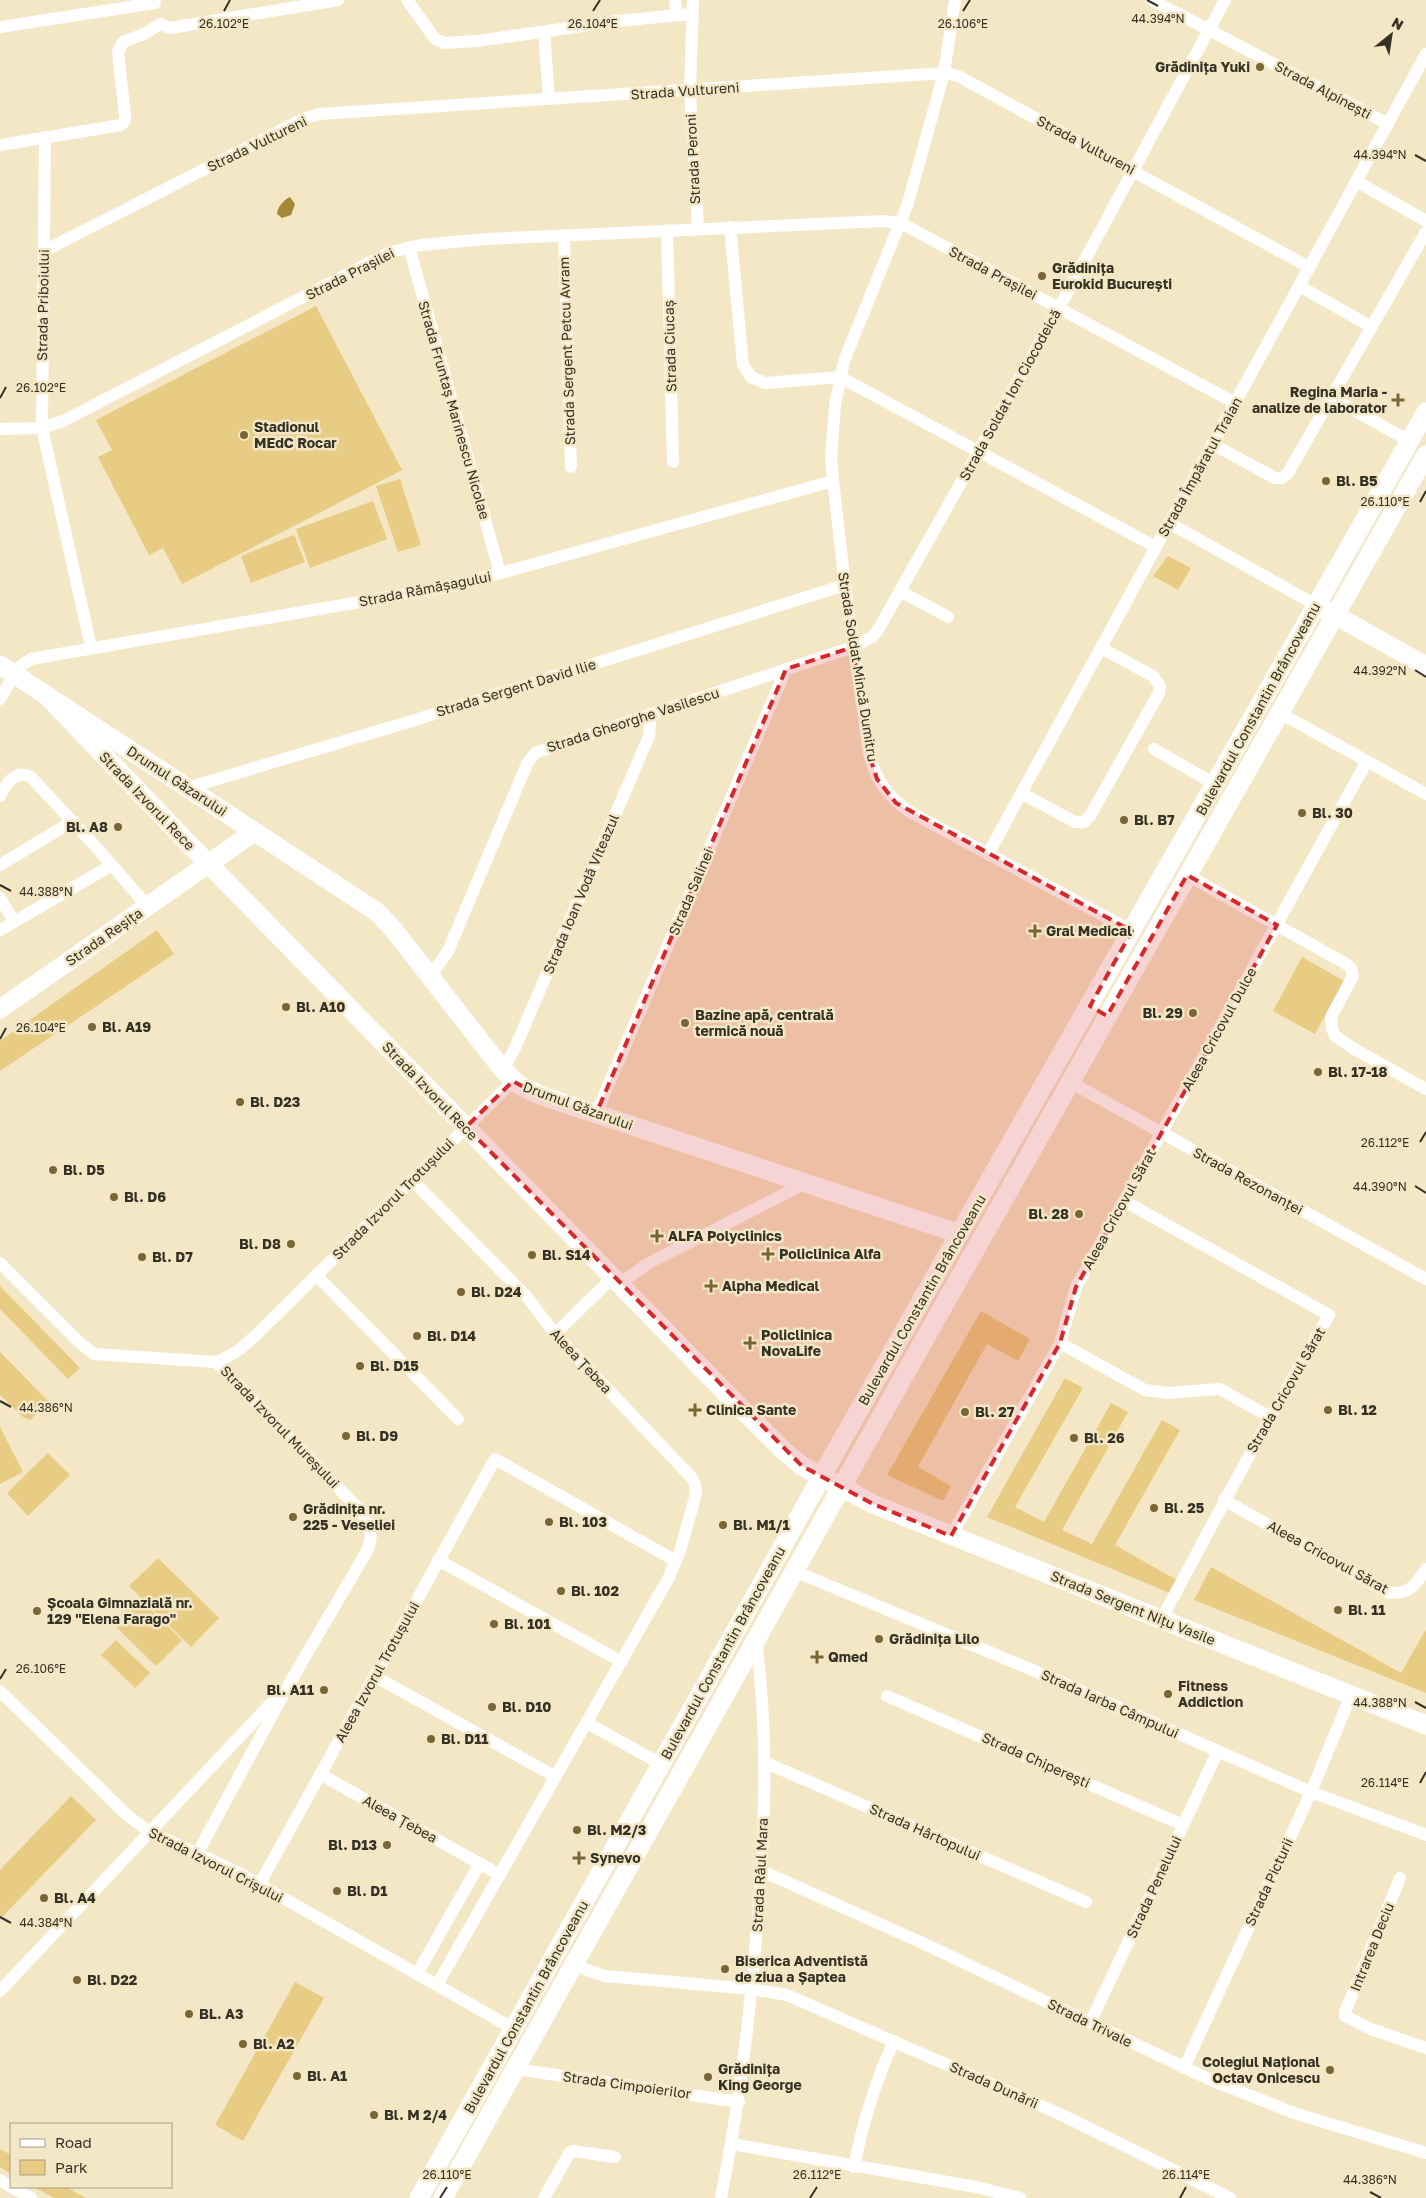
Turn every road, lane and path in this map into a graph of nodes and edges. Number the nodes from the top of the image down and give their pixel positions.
1 (338, 0) edge
2 (407, 0) edge
3 (675, 0) edge
4 (693, 0) edge
5 (955, 0) edge
6 (1152, 0) edge
7 (1225, 0) edge
8 (154, 1) edge
9 (691, 14) junction
10 (677, 15) junction
11 (160, 24) junction
12 (0, 27) edge
13 (544, 32) junction
14 (1212, 32) junction
15 (1426, 54) edge
16 (944, 73) junction
17 (690, 91) junction
18 (549, 99) junction
19 (1388, 124) junction
20 (45, 137) junction
21 (0, 145) edge
22 (1133, 170) junction
23 (1356, 181) junction
24 (1426, 221) edge
25 (901, 223) junction
26 (730, 227) junction
27 (698, 229) junction
28 (667, 230) junction
29 (1426, 232) edge
30 (564, 236) junction
31 (409, 247) junction
32 (44, 251) junction
33 (1310, 267) junction
34 (1299, 286) junction
35 (1058, 308) junction
36 (1372, 327) junction
37 (840, 377) junction
38 (1332, 397) junction
39 (1234, 404) junction
40 (1426, 412) edge
41 (42, 428) junction
42 (0, 429) edge
43 (1409, 441) junction
44 (1212, 444) junction
45 (979, 451) junction
46 (1426, 454) edge
47 (673, 462) dead end
48 (571, 467) dead end
49 (833, 481) junction
50 (1169, 523) junction
51 (1156, 547) junction
52 (500, 573) junction
53 (844, 585) junction
54 (900, 591) junction
55 (1316, 605) junction
56 (1335, 616) junction
57 (948, 617) dead end
58 (853, 646) junction
59 (91, 648) junction
60 (1101, 648) junction
61 (1426, 666) edge
62 (7, 669) edge
63 (786, 669) junction
64 (47, 696) junction
65 (0, 699) edge
66 (1280, 712) junction
67 (650, 714) junction
68 (1154, 749) dead end
69 (1367, 761) junction
70 (1216, 785) junction
71 (187, 788) junction
72 (1021, 793) junction
73 (1426, 794) edge
74 (0, 796) edge
75 (73, 821) junction
76 (254, 832) junction
77 (988, 854) junction
78 (208, 864) junction
79 (0, 865) edge
80 (112, 865) junction
81 (1187, 875) junction
82 (0, 898) edge
83 (148, 907) junction
84 (14, 922) junction
85 (1277, 925) junction
86 (0, 930) edge
87 (1132, 931) junction
88 (430, 977) junction
89 (1090, 1006) junction
90 (0, 1009) edge
91 (1107, 1016) junction
92 (508, 1076) junction
93 (1070, 1082) junction
94 (1426, 1089) edge
95 (596, 1114) junction
96 (466, 1127) junction
97 (1162, 1133) junction
98 (412, 1180) junction
99 (806, 1183) junction
100 (1124, 1201) junction
101 (960, 1234) junction
102 (0, 1263) edge
103 (316, 1275) junction
104 (616, 1280) junction
105 (1426, 1280) edge
106 (554, 1334) junction
107 (1060, 1343) junction
108 (216, 1362) junction
109 (1270, 1417) junction
110 (458, 1419) dead end
111 (821, 1477) junction
112 (841, 1488) junction
113 (1224, 1500) junction
114 (951, 1536) junction
115 (438, 1560) junction
116 (676, 1561) junction
117 (1426, 1568) edge
118 (794, 1571) junction
119 (1161, 1620) junction
120 (756, 1639) junction
121 (622, 1662) junction
122 (374, 1676) junction
123 (290, 1684) junction
124 (0, 1691) edge
125 (1351, 1695) junction
126 (887, 1696) dead end
127 (587, 1723) junction
128 (1426, 1725) edge
129 (1218, 1751) junction
130 (764, 1762) junction
131 (661, 1764) junction
132 (320, 1774) junction
133 (556, 1777) junction
134 (1311, 1792) junction
135 (1184, 1824) junction
136 (150, 1832) junction
137 (1426, 1834) edge
138 (197, 1854) junction
139 (480, 1863) junction
140 (762, 1871) junction
141 (500, 1875) junction
142 (1400, 1878) dead end
143 (259, 1884) junction
144 (1086, 1902) dead end
145 (575, 1963) junction
146 (417, 1974) junction
147 (437, 1985) junction
148 (752, 1989) junction
149 (0, 1991) edge
150 (1090, 2022) junction
151 (514, 2029) junction
152 (894, 2041) junction
153 (1426, 2048) edge
154 (1184, 2068) junction
155 (516, 2069) junction
156 (738, 2102) junction
157 (732, 2144) junction
158 (1426, 2154) edge
159 (615, 2157) dead end
160 (854, 2167) junction
161 (13, 2188) edge
162 (31, 2198) edge
163 (420, 2198) edge
164 (443, 2198) edge
165 (544, 2198) edge
166 (721, 2198) edge
167 (1020, 2198) edge
168 (1230, 2198) edge

1 - 11 street
2 - 13 street
3 - 10 street
4 - 9 street, Strada Peroni
5 - 16 street, Strada Soldat Mincă Dumitru
6 - 14 street, Strada Alpinești
7 - 14 street, Strada Soldat Ion Ciocodeică
8 - 11 street
8 - 12 street
9 - 10 street
9 - 17 street, Strada Peroni
10 - 13 street
11 - 20 street
13 - 18 street
14 - 19 street, Strada Alpinești
14 - 22 street, Strada Soldat Ion Ciocodeică
15 - 19 street, Strada Împăratul Traian
16 - 17 street, Strada Vultureni
16 - 22 street, Strada Vultureni
16 - 25 street, Strada Soldat Mincă Dumitru
17 - 18 street, Strada Vultureni
17 - 27 street, Strada Peroni
18 - 32 street, Strada Vultureni
19 - 23 street, Strada Împăratul Traian
20 - 21 street
20 - 32 street, Strada Priboiului
22 - 33 street, Strada Vultureni
22 - 35 street, Strada Soldat Ion Ciocodeică
23 - 24 street
23 - 33 street, Strada Împăratul Traian
25 - 26 street, Strada Prașilei
25 - 35 street, Strada Prașilei
25 - 37 street, Strada Soldat Mincă Dumitru
26 - 27 street, Strada Prașilei
26 - 37 street
27 - 28 street, Strada Prașilei
28 - 30 street, Strada Prașilei
28 - 47 street, Strada Ciucaș
29 - 36 street
30 - 31 street, Strada Prașilei
30 - 48 street, Strada Sergent Petcu Avram
31 - 41 street, Strada Prașilei
31 - 52 street, Strada Fruntaș Marinescu Nicolae
32 - 41 street, Strada Priboiului
33 - 34 street, Strada Împăratul Traian
34 - 36 street
34 - 39 street, Strada Împăratul Traian
35 - 39 street, Strada Prașilei
35 - 45 street, Strada Soldat Ion Ciocodeică
36 - 38 street
37 - 45 street
37 - 49 street, Strada Soldat Mincă Dumitru
38 - 43 street
38 - 44 street
39 - 44 street, Strada Împăratul Traian
40 - 43 main road, Bulevardul Constantin Brâncoveanu
41 - 42 street, Strada Prașilei
41 - 59 street, Strada Priboiului
43 - 55 main road, Bulevardul Constantin Brâncoveanu
44 - 50 street, Strada Împăratul Traian
45 - 51 street
45 - 54 street, Strada Soldat Ion Ciocodeică
46 - 56 main road, Bulevardul Constantin Brâncoveanu
49 - 52 street, Strada Rămășagului
49 - 53 street, Strada Soldat Mincă Dumitru
50 - 51 street, Strada Împăratul Traian
50 - 55 street
51 - 60 street, Strada Împăratul Traian
52 - 59 street, Strada Rămășagului
53 - 58 street, Strada Soldat Mincă Dumitru
53 - 71 street, Strada Sergent David Ilie
54 - 57 street
54 - 58 street, Strada Soldat Ion Ciocodeică
55 - 56 main road
55 - 70 main road, Bulevardul Constantin Brâncoveanu
56 - 61 main road
56 - 66 main road, Bulevardul Constantin Brâncoveanu
58 - 63 street, Strada Gheorghe Vasilescu
58 - 77 street, Strada Soldat Mincă Dumitru
59 - 62 street, Strada Rămășagului
60 - 72 street, Strada Împăratul Traian
60 - 72 street
62 - 64 main road, Drumul Găzarului
62 - 65 street
63 - 67 street, Strada Gheorghe Vasilescu
63 - 95 street, Strada Salinei
64 - 71 main road, Drumul Găzarului
64 - 78 main road, Strada Izvorul Rece
66 - 69 street
66 - 81 main road, Bulevardul Constantin Brâncoveanu
67 - 88 street, Strada Gheorghe Vasilescu
67 - 92 street, Strada Ioan Vodă Viteazul
68 - 70 street
69 - 73 street
69 - 85 street, Aleea Cricovul Dulce
70 - 87 main road, Bulevardul Constantin Brâncoveanu
71 - 76 main road, Drumul Găzarului
72 - 77 street, Strada Împăratul Traian
74 - 75 street
75 - 79 street
75 - 80 street
76 - 78 main road
76 - 88 main road, Drumul Găzarului
77 - 87 street, Strada Soldat Mincă Dumitru
78 - 83 main road, Strada Reșița
78 - 96 main road, Strada Izvorul Rece
80 - 83 street
80 - 84 street
81 - 85 street
81 - 91 main road, Bulevardul Constantin Brâncoveanu
82 - 84 street
83 - 90 main road, Strada Reșița
84 - 86 street
85 - 94 street
85 - 97 street, Aleea Cricovul Dulce
87 - 89 main road, Bulevardul Constantin Brâncoveanu
88 - 92 main road, Drumul Găzarului
89 - 91 main road
89 - 101 main road, Bulevardul Constantin Brâncoveanu
91 - 93 main road, Bulevardul Constantin Brâncoveanu
92 - 95 main road, Drumul Găzarului
92 - 96 street, Strada Izvorul Trotușului
93 - 97 street, Strada Rezonanței
93 - 112 main road, Bulevardul Constantin Brâncoveanu
95 - 99 main road, Drumul Găzarului
96 - 98 street, Strada Izvorul Trotușului
96 - 104 main road, Strada Izvorul Rece
97 - 100 street, Aleea Cricovul Sărat
97 - 105 street, Strada Rezonanței
98 - 103 street, Strada Izvorul Trotușului
98 - 106 street, Aleea Țebea
99 - 101 main road, Drumul Găzarului
99 - 104 street
100 - 107 street, Aleea Cricovul Sărat
100 - 109 street, Strada Cricovul Sărat
101 - 111 main road, Bulevardul Constantin Brâncoveanu
102 - 108 street, Strada Izvorul Mureșului
103 - 108 street, Strada Izvorul Trotușului
103 - 110 street
104 - 106 street
104 - 111 main road, Strada Izvorul Rece
106 - 116 street, Aleea Țebea
107 - 109 street
107 - 114 street, Aleea Cricovul Sărat
108 - 123 street, Strada Izvorul Mureșului
109 - 113 street, Strada Cricovul Sărat
111 - 112 main road, Strada Izvorul Rece
111 - 131 main road, Bulevardul Constantin Brâncoveanu
112 - 114 main road, Strada Sergent Nițu Vasile
112 - 118 main road, Bulevardul Constantin Brâncoveanu
113 - 117 street, Aleea Cricovul Sărat
113 - 119 street, Strada Cricovul Sărat
114 - 119 main road, Strada Sergent Nițu Vasile
115 - 116 street, Aleea Izvorul Trotușului
115 - 121 street
115 - 122 street, Aleea Izvorul Trotușului
116 - 121 street, Aleea Țebea
118 - 120 main road, Bulevardul Constantin Brâncoveanu
118 - 129 street, Strada Iarba Câmpului
119 - 125 main road, Strada Sergent Nițu Vasile
120 - 130 street, Strada Râul Mara
120 - 145 main road, Bulevardul Constantin Brâncoveanu
121 - 127 street, Aleea Țebea
122 - 132 street, Aleea Izvorul Trotușului
122 - 133 street
123 - 136 street, Strada Izvorul Mureșului
123 - 138 street, Strada Izvorul Mureșului
124 - 136 street, Strada Izvorul Crișului
125 - 128 main road, Strada Sergent Nițu Vasile
125 - 134 street, Strada Picturii
126 - 135 street, Strada Chiperești
127 - 131 street
127 - 133 street, Aleea Țebea
129 - 134 street, Strada Iarba Câmpului
129 - 135 street, Strada Penelului
130 - 140 street, Strada Râul Mara
130 - 144 street, Strada Hârtopului
131 - 151 main road, Bulevardul Constantin Brâncoveanu
132 - 139 street, Aleea Țebea
132 - 143 street, Aleea Izvorul Trotușului
133 - 141 street, Aleea Țebea
134 - 137 street, Strada Iarba Câmpului
134 - 154 street, Strada Picturii
135 - 150 street, Strada Penelului
136 - 138 street, Strada Izvorul Crișului
136 - 149 street, Strada Izvorul Mureșului
138 - 143 street, Strada Izvorul Crișului
139 - 141 street, Aleea Țebea
139 - 146 street
140 - 148 street, Strada Râul Mara
140 - 150 street, Strada Trivale
141 - 147 street, Aleea Țebea
142 - 153 street, Intrarea Deciu
143 - 146 street, Strada Izvorul Crișului
145 - 148 street, Strada Dunării
145 - 155 main road, Bulevardul Constantin Brâncoveanu
146 - 147 street, Strada Izvorul Crișului
147 - 151 street, Strada Izvorul Crișului
148 - 152 street, Strada Dunării
148 - 156 street, Strada Râul Mara
150 - 154 street, Strada Trivale
151 - 163 main road, Bulevardul Constantin Brâncoveanu
152 - 160 street
152 - 168 street, Strada Dunării
154 - 158 street, Strada Trivale
155 - 156 street, Strada Cimpoierilor
155 - 164 main road, Bulevardul Constantin Brâncoveanu
156 - 157 street, Strada Râul Mara
157 - 160 street
157 - 166 street, Strada Râul Mara
159 - 165 street
160 - 167 street
161 - 162 street

